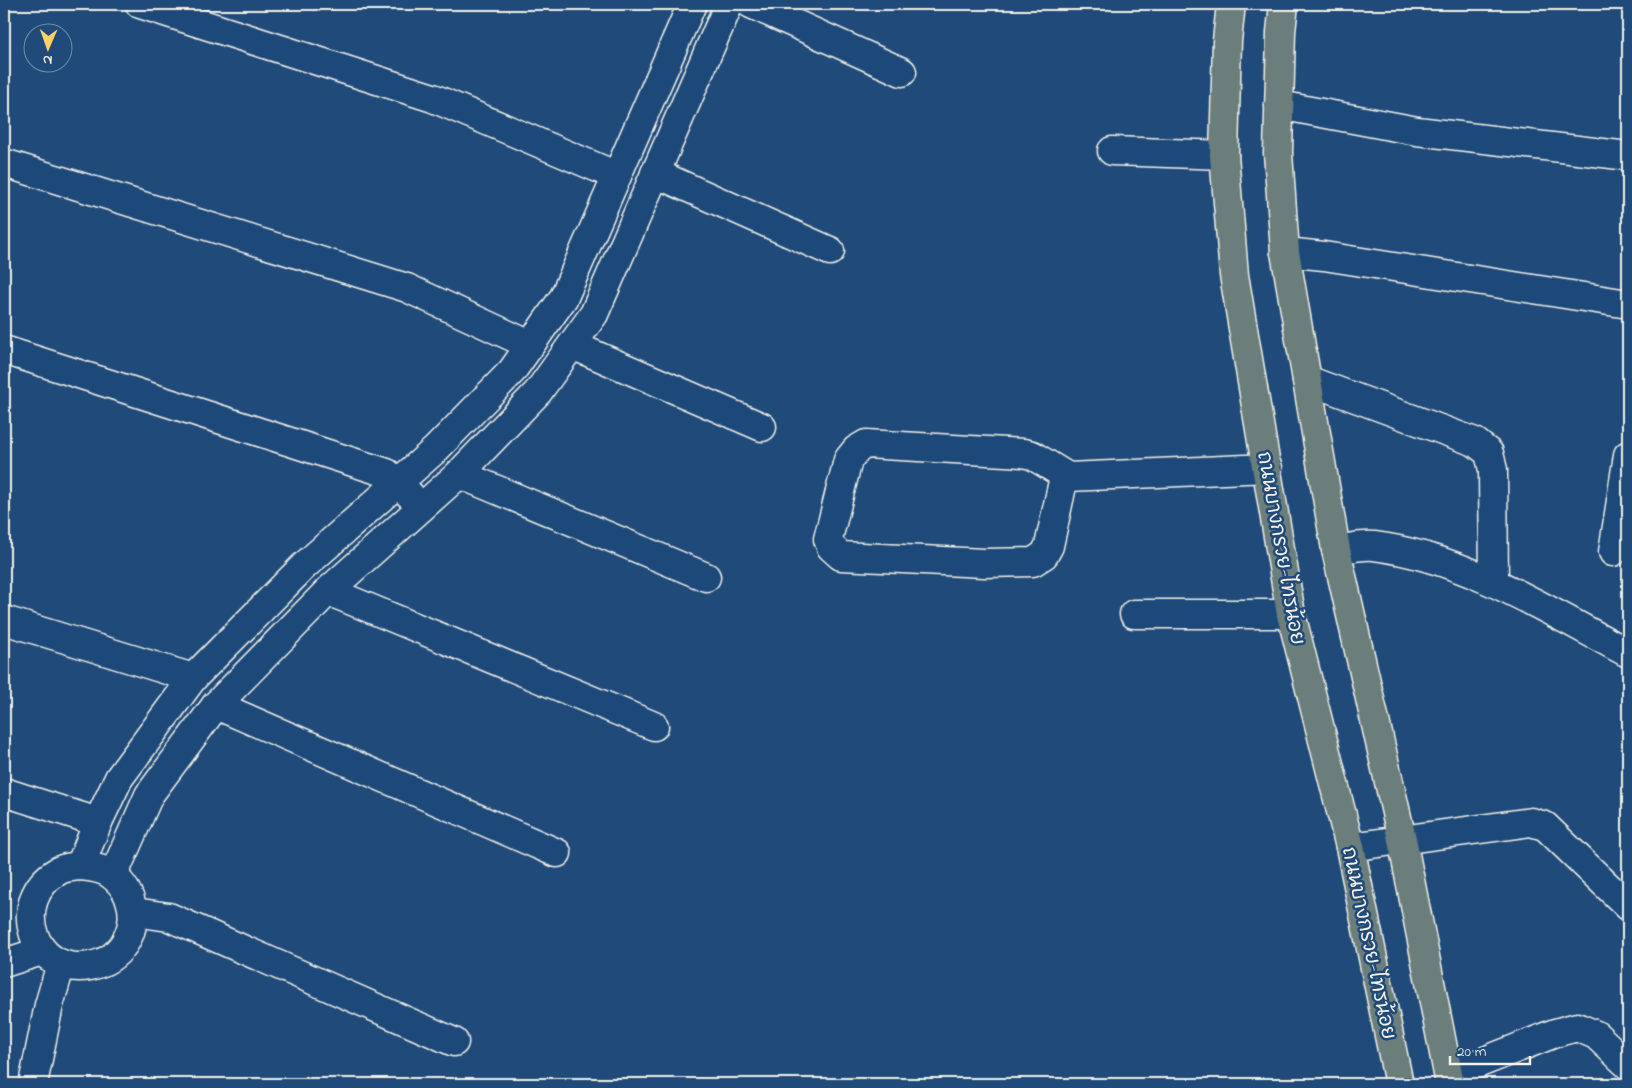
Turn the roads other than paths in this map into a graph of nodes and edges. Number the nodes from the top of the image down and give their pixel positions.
1 (140, 4) edge
2 (692, 4) edge
3 (729, 4) edge
4 (751, 4) edge
5 (1230, 4) edge
6 (1284, 4) edge
7 (902, 72) dead end
8 (1279, 105) junction
9 (1112, 151) dead end
10 (1224, 155) junction
11 (1628, 156) edge
12 (4, 163) edge
13 (655, 173) junction
14 (617, 176) junction
15 (830, 250) dead end
16 (1285, 252) junction
17 (1628, 304) edge
18 (530, 345) junction
19 (572, 345) junction
20 (4, 350) edge
21 (1306, 380) junction
22 (762, 427) dead end
23 (1628, 460) edge
24 (1268, 468) junction
25 (460, 474) junction
26 (1068, 477) junction
27 (398, 483) junction
28 (422, 507) junction
29 (1336, 550) junction
30 (1613, 552) dead end
31 (706, 577) dead end
32 (1494, 582) junction
33 (328, 591) junction
34 (1134, 614) dead end
35 (1290, 614) junction
36 (4, 620) edge
37 (1628, 652) edge
38 (193, 678) junction
39 (216, 706) junction
40 (654, 726) dead end
41 (4, 792) edge
42 (98, 822) junction
43 (1402, 839) junction
44 (1350, 847) junction
45 (557, 852) dead end
46 (80, 866) junction
47 (113, 876) junction
48 (1628, 906) edge
49 (134, 912) junction
50 (51, 957) junction
51 (4, 964) edge
52 (454, 1042) dead end
53 (1628, 1065) edge
54 (38, 1083) edge
55 (1450, 1083) edge
56 (1400, 1084) edge

1 - 14 street
2 - 14 street
3 - 13 street
4 - 7 street
5 - 10 main road, ถนนบางกรวย-ไทรน้อย
6 - 8 main road
8 - 11 street
8 - 16 main road
9 - 10 street
10 - 24 main road, ถนนบางกรวย-ไทรน้อย
12 - 18 street
13 - 15 street
13 - 19 street
14 - 18 street
16 - 17 street
16 - 21 main road
18 - 27 street
19 - 22 street
19 - 25 street
20 - 27 street
21 - 29 main road
21 - 32 street
23 - 30 street
24 - 26 street
24 - 35 main road, ถนนบางกรวย-ไทรน้อย
25 - 28 street
25 - 31 street
26 - 26 street
27 - 28 street
27 - 38 street
28 - 33 street
29 - 32 street
29 - 43 main road
32 - 37 street
33 - 39 street
33 - 40 street
34 - 35 street
35 - 44 main road, ถนนบางกรวย-ไทรน้อย
36 - 38 street
38 - 42 street
39 - 45 street
39 - 47 street
41 - 42 street
42 - 46 street
43 - 44 street
43 - 48 street
43 - 55 main road
44 - 56 main road, ถนนบางกรวย-ไทรน้อย
46 - 47 street
46 - 50 street
47 - 49 street
49 - 50 street
49 - 52 street
50 - 51 street
50 - 54 street
53 - 55 street

